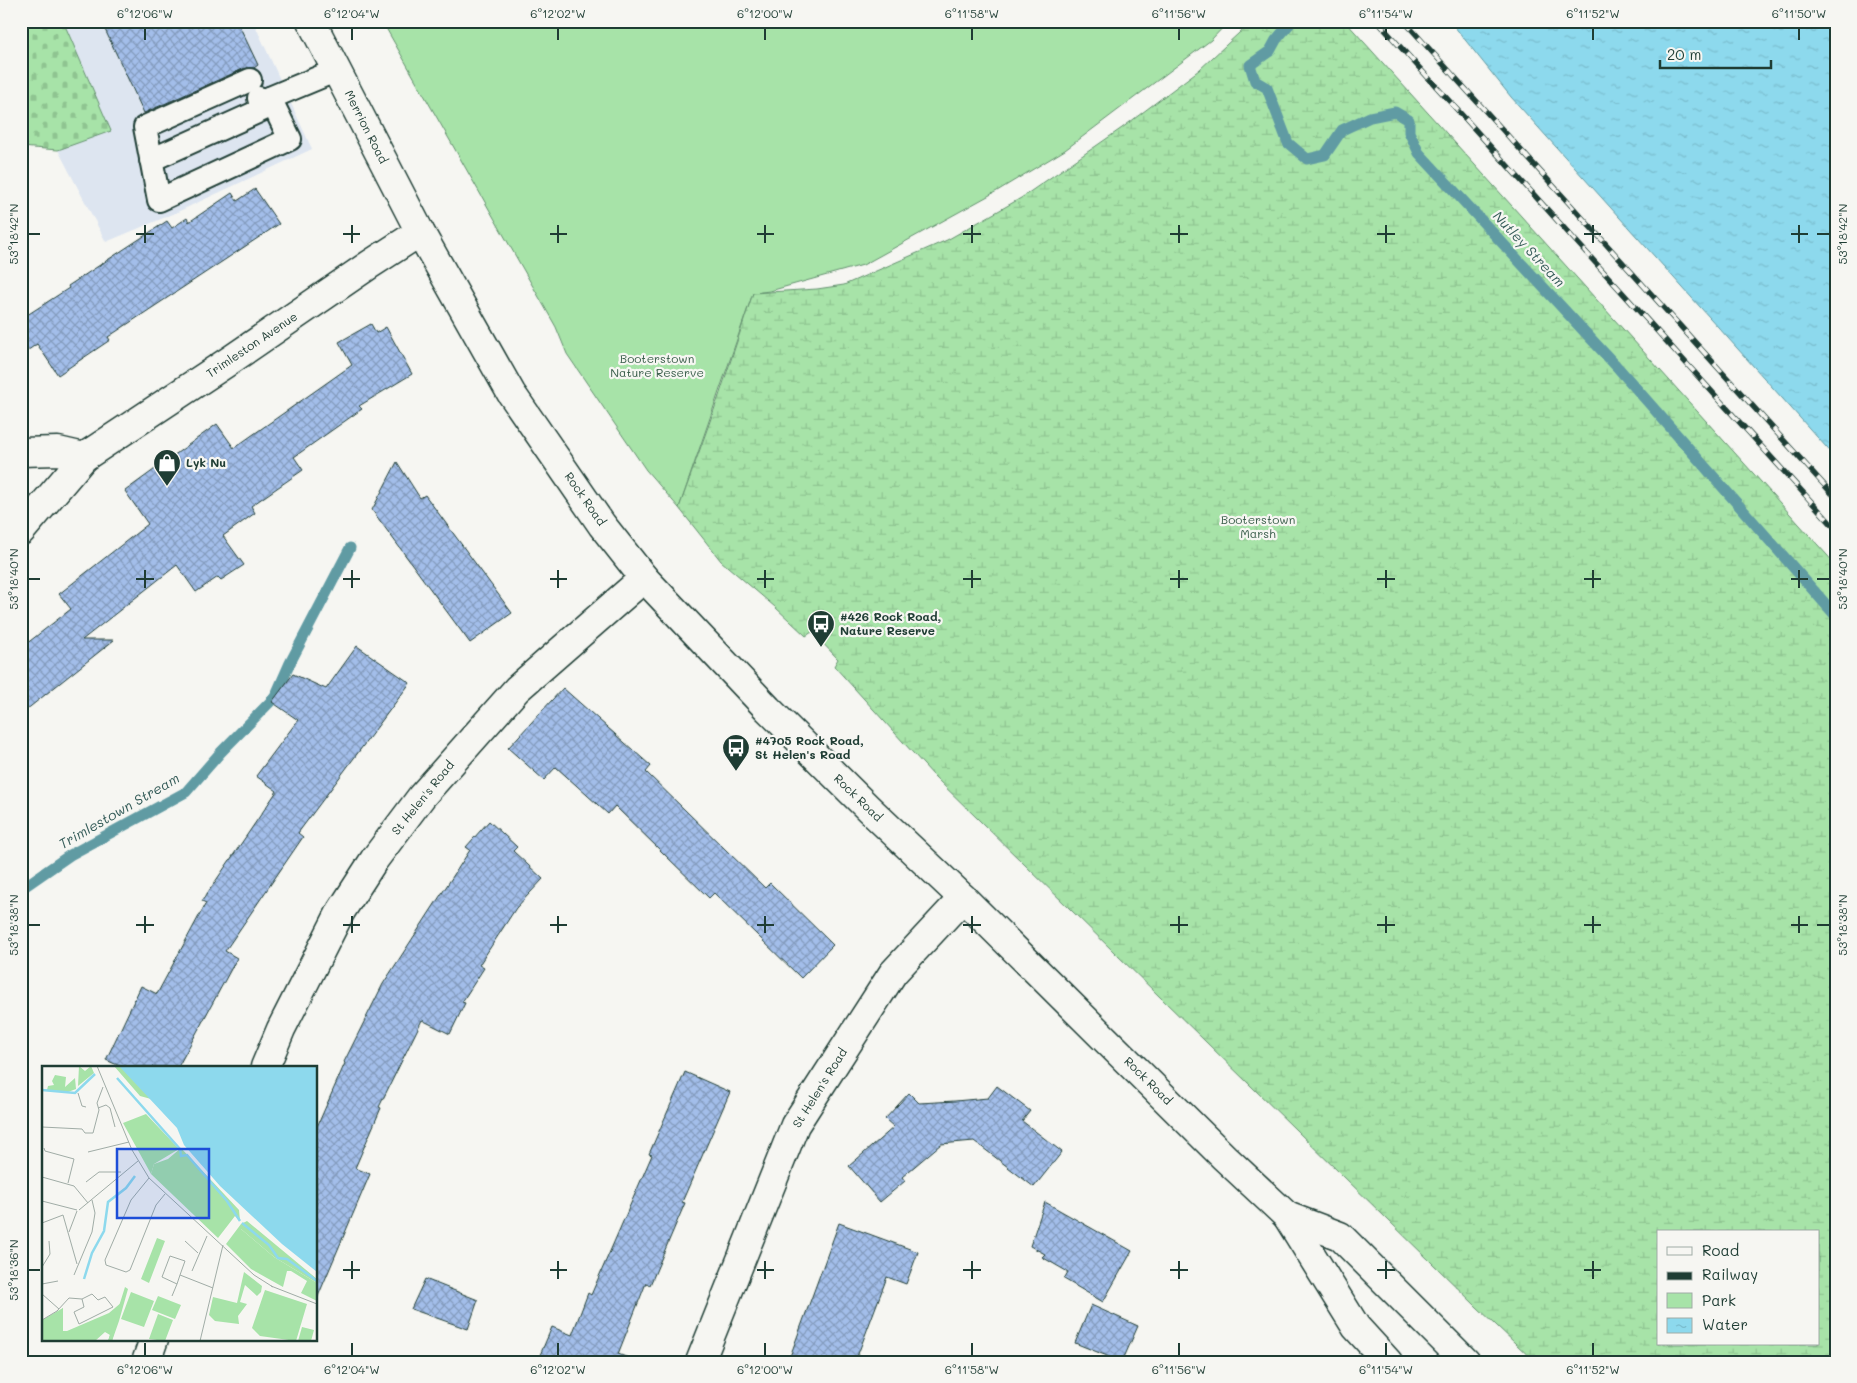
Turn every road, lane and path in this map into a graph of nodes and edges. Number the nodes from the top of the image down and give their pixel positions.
1 (311, 21) edge
2 (337, 70) junction
3 (265, 100) junction
4 (151, 160) junction
5 (420, 232) junction
6 (21, 452) edge
7 (84, 457) junction
8 (21, 531) edge
9 (644, 578) junction
10 (963, 898) junction
11 (265, 1066) edge
12 (1287, 1216) junction
13 (154, 1340) edge
14 (146, 1362) edge
15 (700, 1362) edge
16 (1388, 1362) edge
17 (1466, 1362) edge

1 - 2 main road, Merrion Road
2 - 3 lane
2 - 5 main road, Merrion Road
3 - 4 lane
3 - 4 lane
3 - 4 lane
5 - 7 main road, Trimleston Avenue
5 - 9 main road, Rock Road
6 - 7 main road
7 - 8 main road, Trimleston Avenue
9 - 10 main road, Rock Road
9 - 11 main road, St Helen's Road
10 - 12 main road, Rock Road
10 - 15 main road, St Helen's Road
12 - 16 main road, Rock Road
12 - 17 main road, Rock Road
13 - 14 main road

